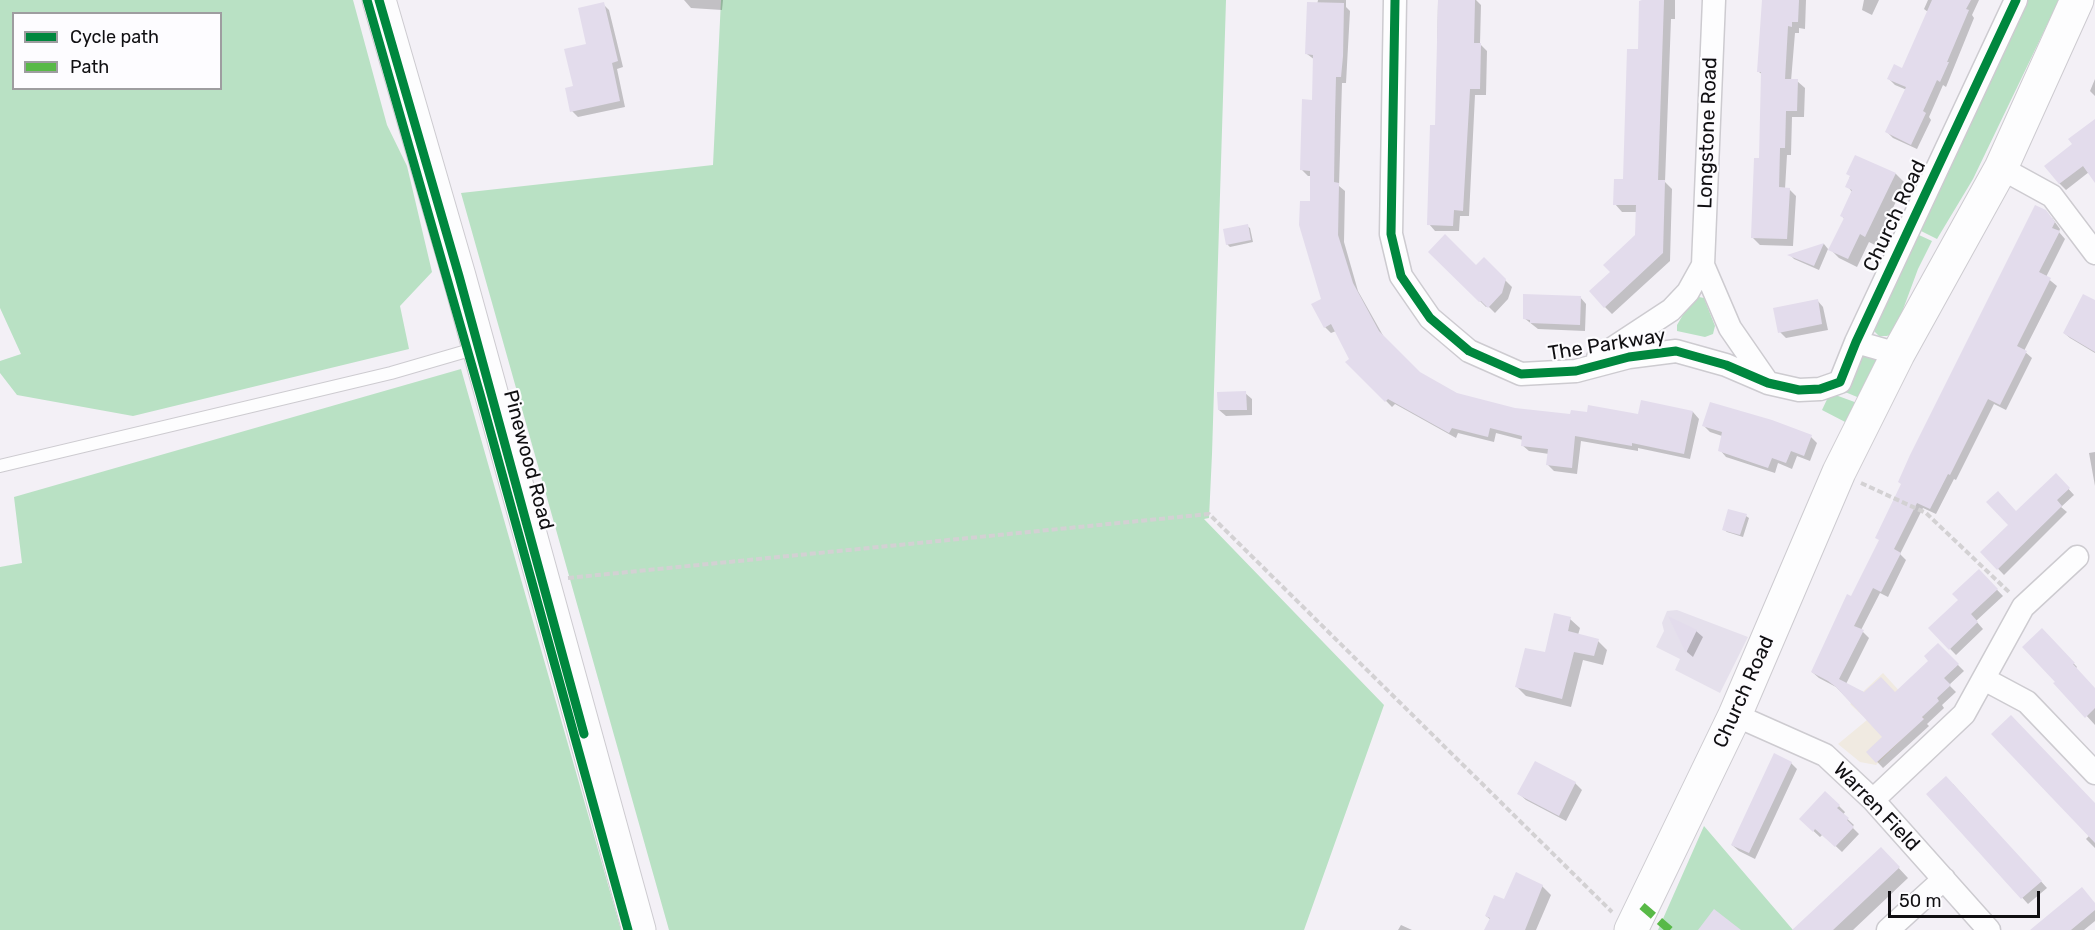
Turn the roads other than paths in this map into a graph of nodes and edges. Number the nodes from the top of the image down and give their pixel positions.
1 (379, 0) edge
2 (1395, 0) edge
3 (1714, 0) edge
4 (2016, 0) edge
5 (2077, 0) edge
6 (2001, 168) junction
7 (2095, 253) edge
8 (1703, 265) junction
9 (1856, 342) junction
10 (478, 347) junction
11 (1898, 354) junction
12 (1576, 371) junction
13 (1768, 383) junction
14 (0, 466) edge
15 (2077, 557) dead end
16 (1984, 679) junction
17 (1736, 715) junction
18 (2095, 773) edge
19 (1873, 800) junction
20 (1944, 879) junction
21 (1620, 925) edge
22 (639, 930) edge
23 (1887, 930) edge
24 (1989, 930) edge

1 - 10 main road, Pinewood Road
2 - 12 street, The Parkway
3 - 8 street, Longstone Road
4 - 9 street, Church Road
5 - 6 main road, Church Road
6 - 7 street
6 - 11 main road, Church Road
8 - 12 street
8 - 13 street
9 - 11 street
9 - 13 street, Church Road
10 - 14 lane
10 - 22 main road, Pinewood Road
11 - 17 main road, Church Road
12 - 13 street, The Parkway
15 - 16 street
16 - 18 street
16 - 19 street
17 - 19 street, Warren Field
17 - 21 main road, Church Road
19 - 20 street, Warren Field
20 - 23 street
20 - 24 street, Warren Field

